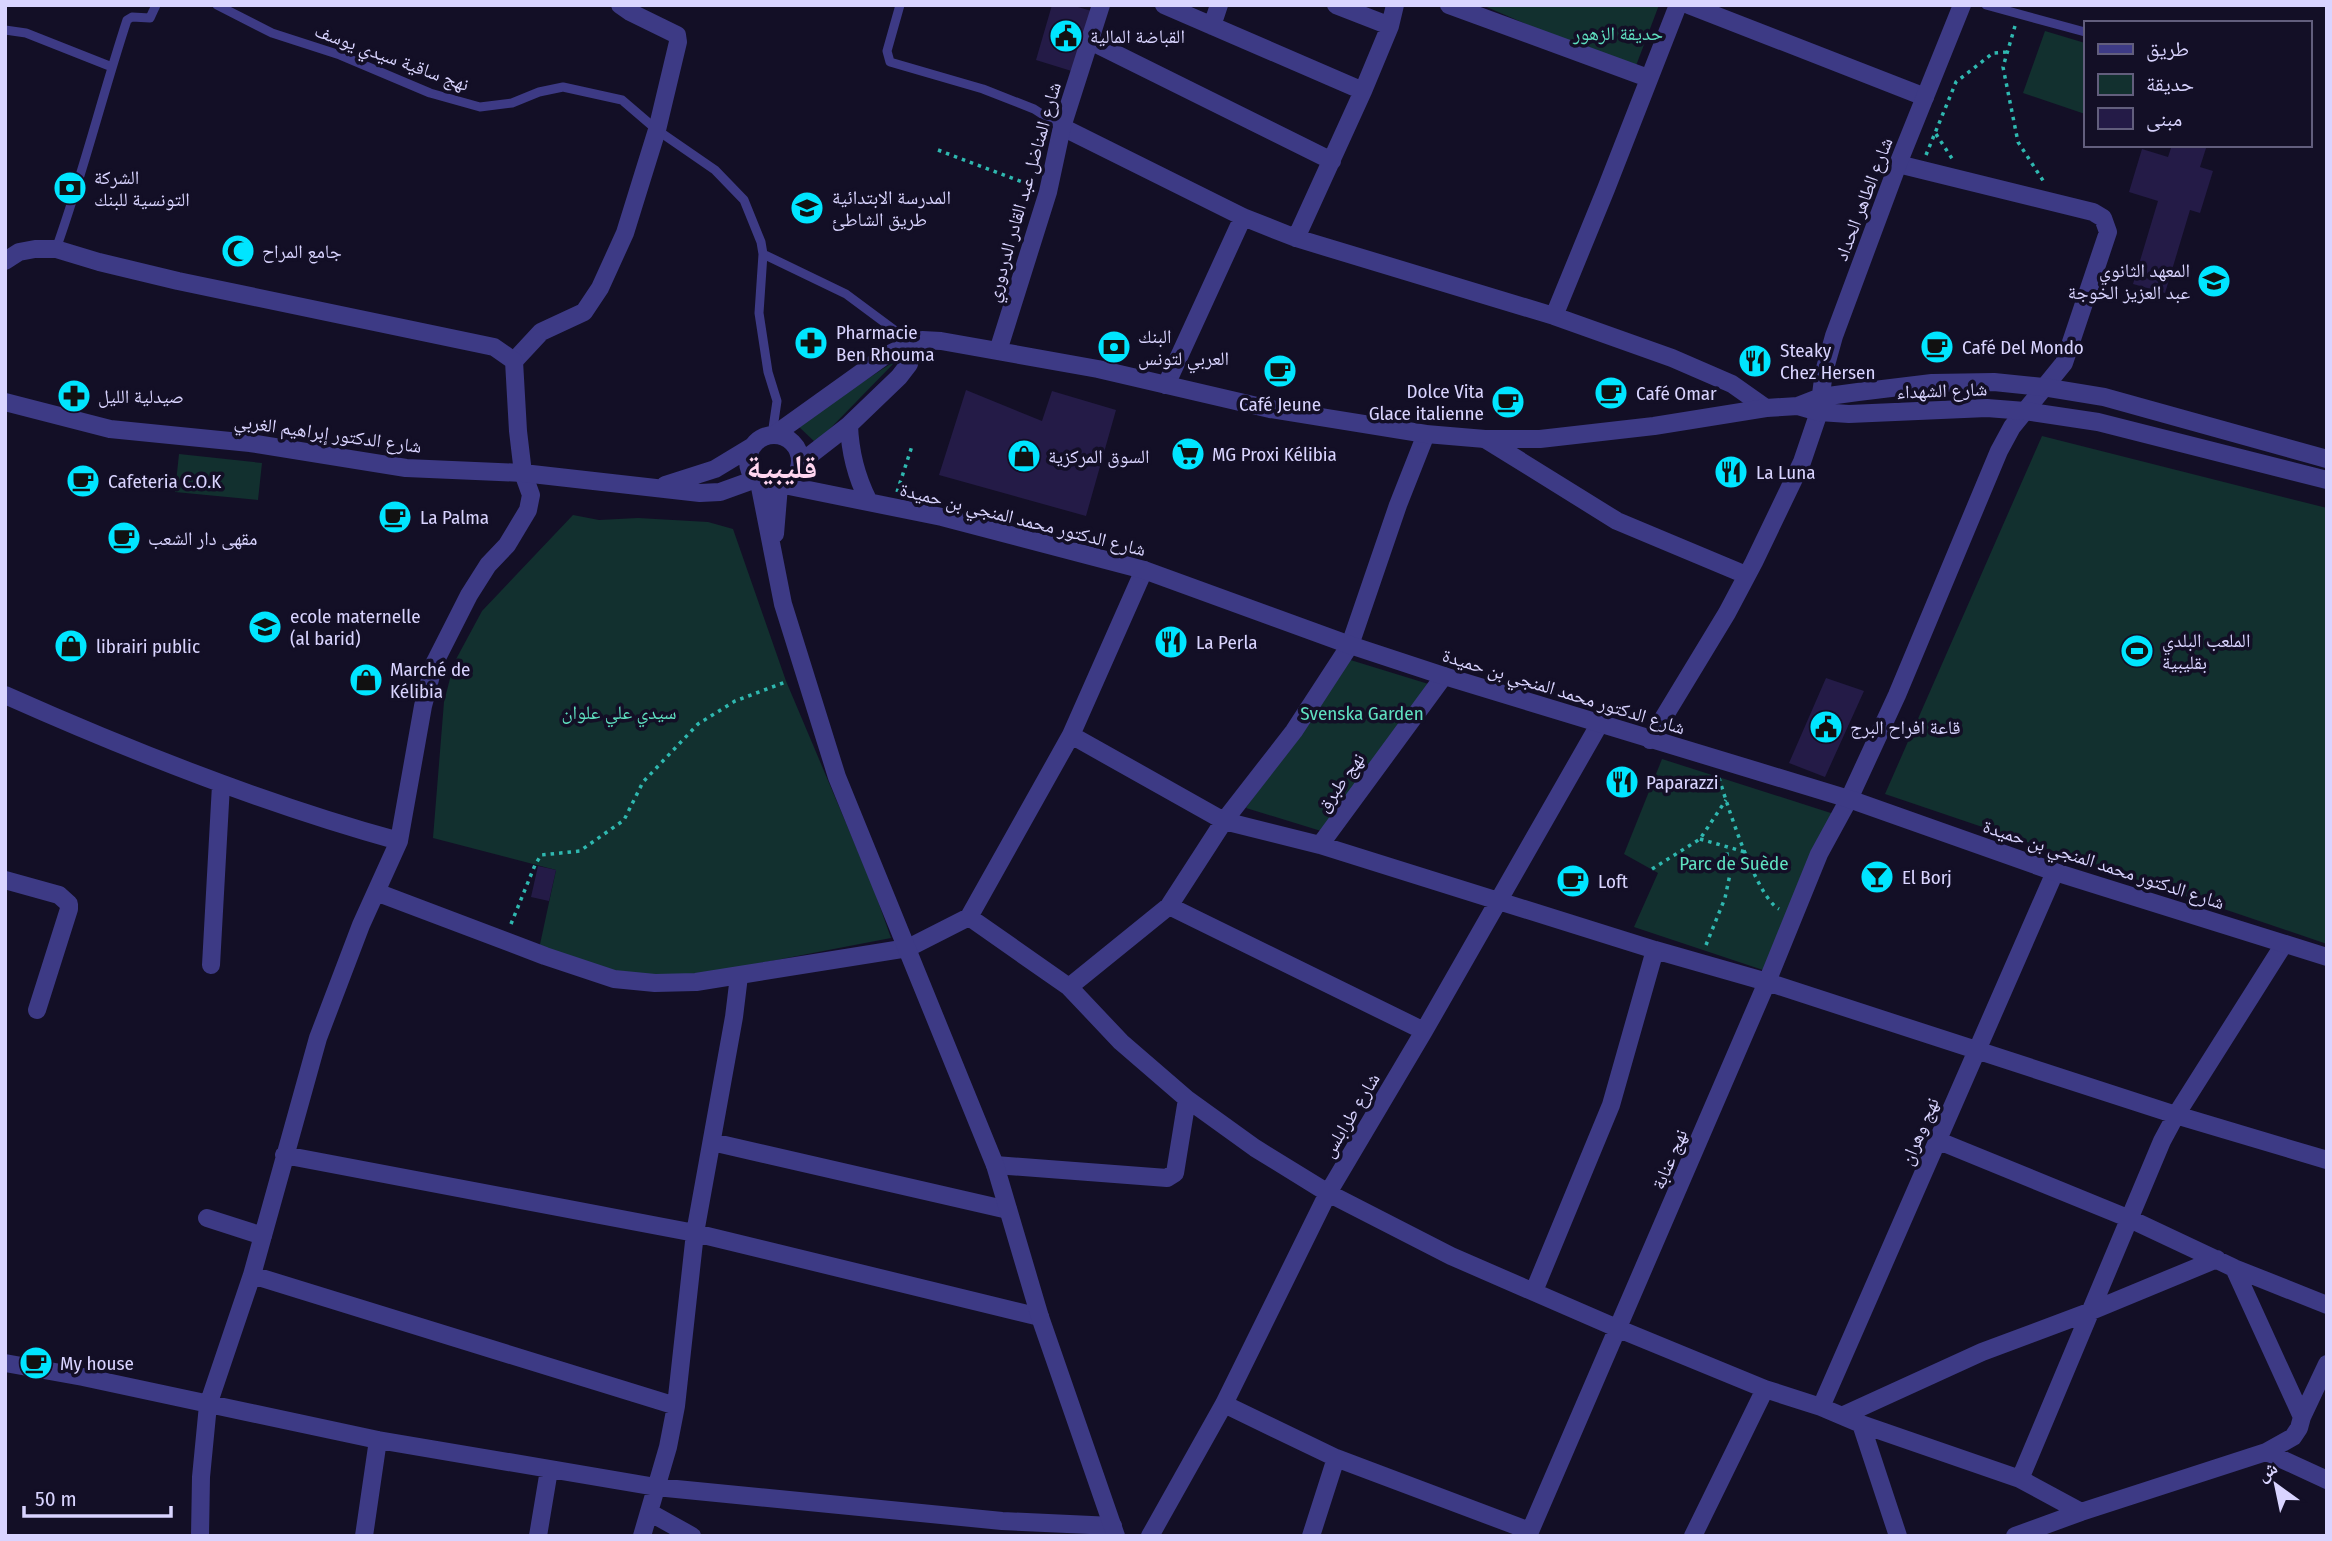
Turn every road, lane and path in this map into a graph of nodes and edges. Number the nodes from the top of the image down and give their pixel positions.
1 (156, 5) edge
2 (217, 5) edge
3 (620, 5) edge
4 (900, 5) edge
5 (1101, 5) edge
6 (1164, 5) edge
7 (1219, 5) edge
8 (1336, 5) edge
9 (1395, 5) edge
10 (1449, 5) edge
11 (1678, 5) edge
12 (1689, 5) edge
13 (1962, 5) edge
14 (1986, 5) edge
15 (2019, 13) junction
16 (1212, 26) junction
17 (1390, 26) junction
18 (5, 30) edge
19 (2084, 32) edge
20 (1090, 41) junction
21 (2007, 52) junction
22 (112, 67) junction
23 (1648, 79) junction
24 (1363, 91) junction
25 (1925, 97) junction
26 (1062, 127) junction
27 (657, 130) junction
28 (1936, 134) junction
29 (938, 150) dead end
30 (1332, 162) junction
31 (1898, 164) junction
32 (1919, 169) junction
33 (1958, 178) junction
34 (1048, 192) junction
35 (2059, 204) junction
36 (1243, 217) junction
37 (1296, 238) junction
38 (56, 249) junction
39 (764, 254) junction
40 (5, 261) edge
41 (1554, 316) junction
42 (912, 343) junction
43 (998, 351) junction
44 (514, 361) junction
45 (1166, 385) junction
46 (2043, 387) junction
47 (5, 402) edge
48 (1820, 405) junction
49 (1766, 408) junction
50 (2025, 411) junction
51 (849, 425) junction
52 (1426, 434) junction
53 (773, 435) junction
54 (1485, 439) junction
55 (753, 446) junction
56 (912, 446) dead end
57 (2327, 459) edge
58 (800, 463) junction
59 (523, 473) junction
60 (758, 480) junction
61 (2327, 480) edge
62 (782, 486) junction
63 (648, 488) junction
64 (868, 500) junction
65 (892, 507) junction
66 (774, 552) junction
67 (1144, 570) junction
68 (1746, 575) junction
69 (1350, 645) junction
70 (1444, 676) junction
71 (807, 677) junction
72 (5, 695) edge
73 (1600, 723) junction
74 (1071, 735) junction
75 (1650, 740) junction
76 (1724, 762) junction
77 (221, 785) junction
78 (1849, 799) junction
79 (1726, 800) junction
80 (1224, 821) junction
81 (1700, 839) junction
82 (399, 842) junction
83 (1320, 845) junction
84 (1726, 847) junction
85 (1745, 852) junction
86 (1652, 869) dead end
87 (2055, 872) junction
88 (5, 880) edge
89 (376, 892) junction
90 (1498, 901) junction
91 (1169, 906) junction
92 (1793, 913) junction
93 (969, 917) junction
94 (505, 941) junction
95 (2284, 944) junction
96 (908, 948) junction
97 (1655, 950) junction
98 (2327, 957) edge
99 (1699, 963) junction
100 (211, 965) dead end
101 (739, 976) junction
102 (1767, 982) junction
103 (1069, 987) junction
104 (37, 1010) dead end
105 (1424, 1031) junction
106 (1977, 1050) junction
107 (1187, 1099) junction
108 (2176, 1115) junction
109 (1939, 1141) junction
110 (712, 1142) junction
111 (284, 1155) junction
112 (2327, 1160) edge
113 (995, 1165) junction
114 (1328, 1192) junction
115 (1008, 1210) junction
116 (207, 1218) dead end
117 (2130, 1219) junction
118 (695, 1233) junction
119 (263, 1236) junction
120 (2217, 1259) junction
121 (2234, 1268) junction
122 (252, 1275) junction
123 (1534, 1291) junction
124 (2327, 1305) edge
125 (2088, 1312) junction
126 (1040, 1317) junction
127 (1619, 1329) junction
128 (5, 1363) edge
129 (2327, 1364) edge
130 (1765, 1389) junction
131 (1224, 1404) junction
132 (208, 1405) junction
133 (677, 1406) junction
134 (1821, 1406) junction
135 (1844, 1415) junction
136 (2302, 1417) junction
137 (1861, 1424) junction
138 (378, 1440) junction
139 (2266, 1452) junction
140 (1336, 1458) junction
141 (549, 1470) junction
142 (2020, 1479) junction
143 (2327, 1480) edge
144 (656, 1487) junction
145 (649, 1512) junction
146 (2081, 1512) junction
147 (1001, 1528) edge
148 (1115, 1531) edge
149 (1529, 1533) edge
150 (200, 1536) edge
151 (364, 1536) edge
152 (538, 1536) edge
153 (642, 1536) edge
154 (692, 1536) edge
155 (1150, 1536) edge
156 (1311, 1536) edge
157 (1693, 1536) edge
158 (1898, 1536) edge
159 (2015, 1536) edge

1 - 22 lane
2 - 27 lane, نهج ساقية سيدي يوسف
3 - 27 street
4 - 26 lane
5 - 20 street, شارع المناضل عبد القادر الدردوري
6 - 16 street
7 - 16 street
8 - 17 street
9 - 17 street
10 - 23 street
11 - 23 street
12 - 25 street
13 - 25 street, شارع الطاهر الحداد
14 - 15 lane
15 - 19 lane
15 - 21 path
16 - 24 street
17 - 24 street
18 - 22 lane
20 - 26 street, شارع المناضل عبد القادر الدردوري
20 - 30 street
21 - 28 path
21 - 35 path
22 - 38 lane
23 - 41 street
24 - 30 street
25 - 31 street, شارع الطاهر الحداد
26 - 34 street, شارع المناضل عبد القادر الدردوري
26 - 36 street
27 - 39 lane, نهج ساقية سيدي يوسف
27 - 44 street
28 - 32 path
28 - 33 path
29 - 34 path
30 - 37 street
31 - 32 street
31 - 48 street, شارع الطاهر الحداد
32 - 33 street
33 - 35 street
34 - 43 street, شارع المناضل عبد القادر الدردوري
35 - 46 street, نهج عنابة
36 - 37 street
36 - 45 street
37 - 41 street
38 - 40 street
38 - 44 street
39 - 42 lane
39 - 53 lane, نهج ساقية سيدي يوسف
41 - 49 street
42 - 43 street, شارع الشهداء
42 - 51 street
42 - 53 street
43 - 45 street, شارع الشهداء
44 - 59 street
45 - 52 street, شارع الشهداء
46 - 48 street, شارع الشهداء
46 - 50 street, نهج عنابة
46 - 57 street, شارع الشهداء
47 - 59 street, شارع الدكتور إبراهيم الغربي
48 - 49 street, شارع الشهداء
48 - 50 street, شارع الشهداء
48 - 68 street, شارع الطاهر الحداد
49 - 54 street, شارع الشهداء
50 - 61 street, شارع الشهداء
50 - 78 street, نهج عنابة
51 - 58 street
51 - 64 street
52 - 54 street, شارع الشهداء
52 - 69 street
53 - 55 street
53 - 58 street
54 - 68 street
55 - 60 street
55 - 63 street
56 - 65 path
58 - 62 street
59 - 63 street, شارع الدكتور إبراهيم الغربي
59 - 82 street
60 - 62 street
60 - 63 street, شارع الدكتور إبراهيم الغربي
60 - 66 street
62 - 64 street, شارع الدكتور محمد المنجي بن حميدة
62 - 66 street
64 - 65 street, شارع الدكتور محمد المنجي بن حميدة
65 - 67 street, شارع الدكتور محمد المنجي بن حميدة
66 - 71 street
67 - 69 street, شارع الدكتور محمد المنجي بن حميدة
67 - 74 street
68 - 75 street, شارع الطاهر الحداد
69 - 70 street, شارع الدكتور محمد المنجي بن حميدة
69 - 80 street
70 - 73 street, شارع الدكتور محمد المنجي بن حميدة
70 - 83 street, نهج طبرق
71 - 94 path
71 - 96 street
72 - 77 street
73 - 75 street, شارع الدكتور محمد المنجي بن حميدة
73 - 90 street, شارع طرابلس
74 - 80 street
74 - 93 street
75 - 76 street, شارع الدكتور محمد المنجي بن حميدة
76 - 78 street, شارع الدكتور محمد المنجي بن حميدة
76 - 79 path
77 - 82 street
77 - 100 street
78 - 87 street, شارع الدكتور محمد المنجي بن حميدة
78 - 92 street, نهج عنابة
79 - 81 path
79 - 85 path
80 - 83 street
80 - 91 street
81 - 84 path
81 - 86 path
82 - 89 street
83 - 90 street
84 - 85 path
84 - 99 path
85 - 92 path
87 - 95 street, شارع الدكتور محمد المنجي بن حميدة
87 - 106 street, نهج وهران
88 - 104 street
89 - 94 street
89 - 111 street
90 - 97 street
90 - 105 street, شارع طرابلس
91 - 103 street
91 - 105 street
92 - 102 street, نهج عنابة
93 - 96 street
93 - 103 street
94 - 101 street
95 - 98 street, شارع الدكتور محمد المنجي بن حميدة
95 - 108 street
96 - 101 street
96 - 113 street
97 - 99 street
97 - 123 street
99 - 102 street
101 - 110 street
102 - 106 street
102 - 127 street, نهج عنابة
103 - 107 street
105 - 114 street, شارع طرابلس
106 - 108 street
106 - 109 street, نهج وهران
107 - 113 street
107 - 114 street
108 - 112 street
108 - 117 street
109 - 117 street
109 - 134 street, نهج وهران
110 - 115 street
110 - 118 street
111 - 118 street
111 - 119 street
113 - 115 street
114 - 123 street
114 - 131 street, شارع طرابلس
115 - 126 street
116 - 119 street
117 - 120 street
117 - 125 street
118 - 126 street
118 - 133 street
119 - 122 street
120 - 121 street
120 - 125 street
121 - 124 street
121 - 136 street
122 - 132 street
122 - 133 street
123 - 127 street
125 - 135 street
125 - 142 street
126 - 148 street
127 - 130 street
127 - 149 street, نهج عنابة
128 - 132 street
129 - 136 street
130 - 134 street
130 - 157 street
131 - 140 street
131 - 155 street, شارع طرابلس
132 - 138 street
132 - 150 street
133 - 144 street
134 - 135 street
135 - 137 street
136 - 139 street
137 - 142 street
137 - 158 street
138 - 141 street
138 - 151 street
139 - 143 street
139 - 146 street
140 - 149 street
140 - 156 street
141 - 144 street
141 - 152 street
142 - 146 street
144 - 145 street
144 - 147 street
145 - 153 street
145 - 154 street
146 - 159 street
147 - 148 street

